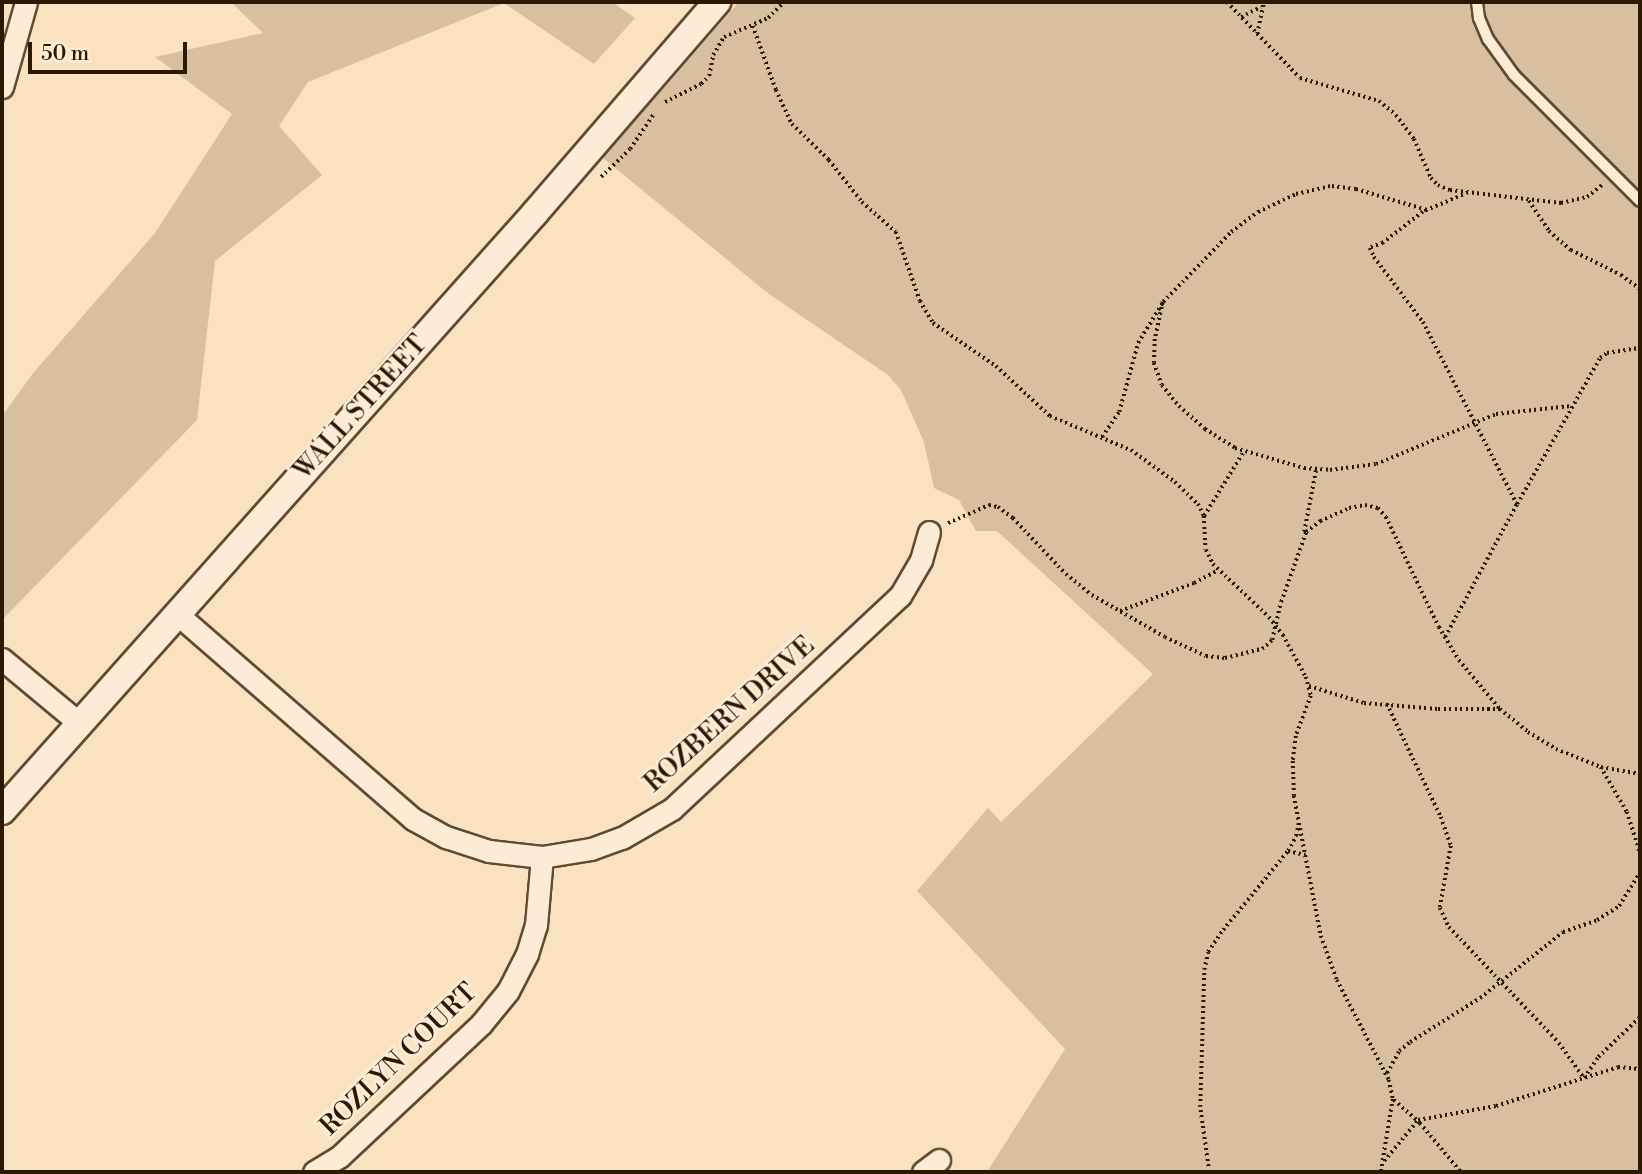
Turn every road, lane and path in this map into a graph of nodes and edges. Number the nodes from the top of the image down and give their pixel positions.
1 (26, 2) edge
2 (717, 2) edge
3 (784, 2) edge
4 (1227, 2) edge
5 (1477, 2) edge
6 (1263, 4) edge
7 (1241, 17) junction
8 (753, 26) junction
9 (1257, 34) junction
10 (2, 87) edge
11 (1612, 176) junction
12 (601, 177) dead end
13 (1468, 193) junction
14 (1529, 201) junction
15 (1640, 201) edge
16 (1427, 210) junction
17 (1640, 289) edge
18 (1163, 302) junction
19 (1640, 348) edge
20 (1571, 406) junction
21 (1475, 422) junction
22 (1102, 437) junction
23 (1244, 451) junction
24 (1316, 469) junction
25 (1517, 504) junction
26 (1204, 516) junction
27 (929, 532) joint
28 (1303, 536) junction
29 (1219, 570) junction
30 (1120, 611) junction
31 (176, 613) junction
32 (1276, 626) junction
33 (1445, 637) junction
34 (2, 659) edge
35 (1309, 686) junction
36 (1387, 705) junction
37 (1500, 709) junction
38 (79, 723) junction
39 (1601, 767) junction
40 (1640, 774) edge
41 (2, 811) edge
42 (1299, 818) junction
43 (1288, 852) junction
44 (1640, 852) edge
45 (1306, 855) junction
46 (542, 858) junction
47 (1640, 873) edge
48 (1502, 982) junction
49 (1640, 1017) edge
50 (1640, 1069) edge
51 (1386, 1074) junction
52 (1584, 1078) junction
53 (1393, 1099) junction
54 (1418, 1121) junction
55 (1382, 1162) junction
56 (314, 1172) edge
57 (1209, 1172) edge
58 (1381, 1172) edge
59 (1461, 1172) edge

1 - 10 street
2 - 31 street, WALL STREET
3 - 8 path
4 - 7 path
5 - 11 lane
6 - 7 path
6 - 9 path
7 - 9 path
8 - 12 path
8 - 22 path
9 - 13 path
11 - 14 path
11 - 15 lane
13 - 14 path
13 - 16 path
14 - 17 path
16 - 18 path
16 - 21 path
18 - 22 path
18 - 23 path
19 - 20 path
20 - 21 path
20 - 25 path
21 - 24 path
21 - 25 path
22 - 26 path
23 - 24 path
23 - 26 path
24 - 28 path
25 - 33 path
26 - 29 path
27 - 30 path
27 - 46 street, ROZBERN DRIVE
28 - 32 path
28 - 33 path
29 - 30 path
29 - 32 path
30 - 32 path
31 - 38 street, WALL STREET
31 - 46 street, ROZBERN DRIVE
32 - 35 path
33 - 37 path
34 - 38 street
35 - 36 path
35 - 42 path
36 - 37 path
36 - 48 path
37 - 39 path
38 - 41 street, WALL STREET
39 - 40 path
39 - 44 path
42 - 43 path
42 - 45 path
43 - 45 path
43 - 57 path
45 - 51 path
46 - 56 street, ROZLYN COURT
47 - 48 path
48 - 51 path
48 - 52 path
49 - 52 path
50 - 52 path
51 - 53 path
52 - 54 path
53 - 54 path
53 - 55 path
54 - 55 path
54 - 59 path
55 - 58 path

